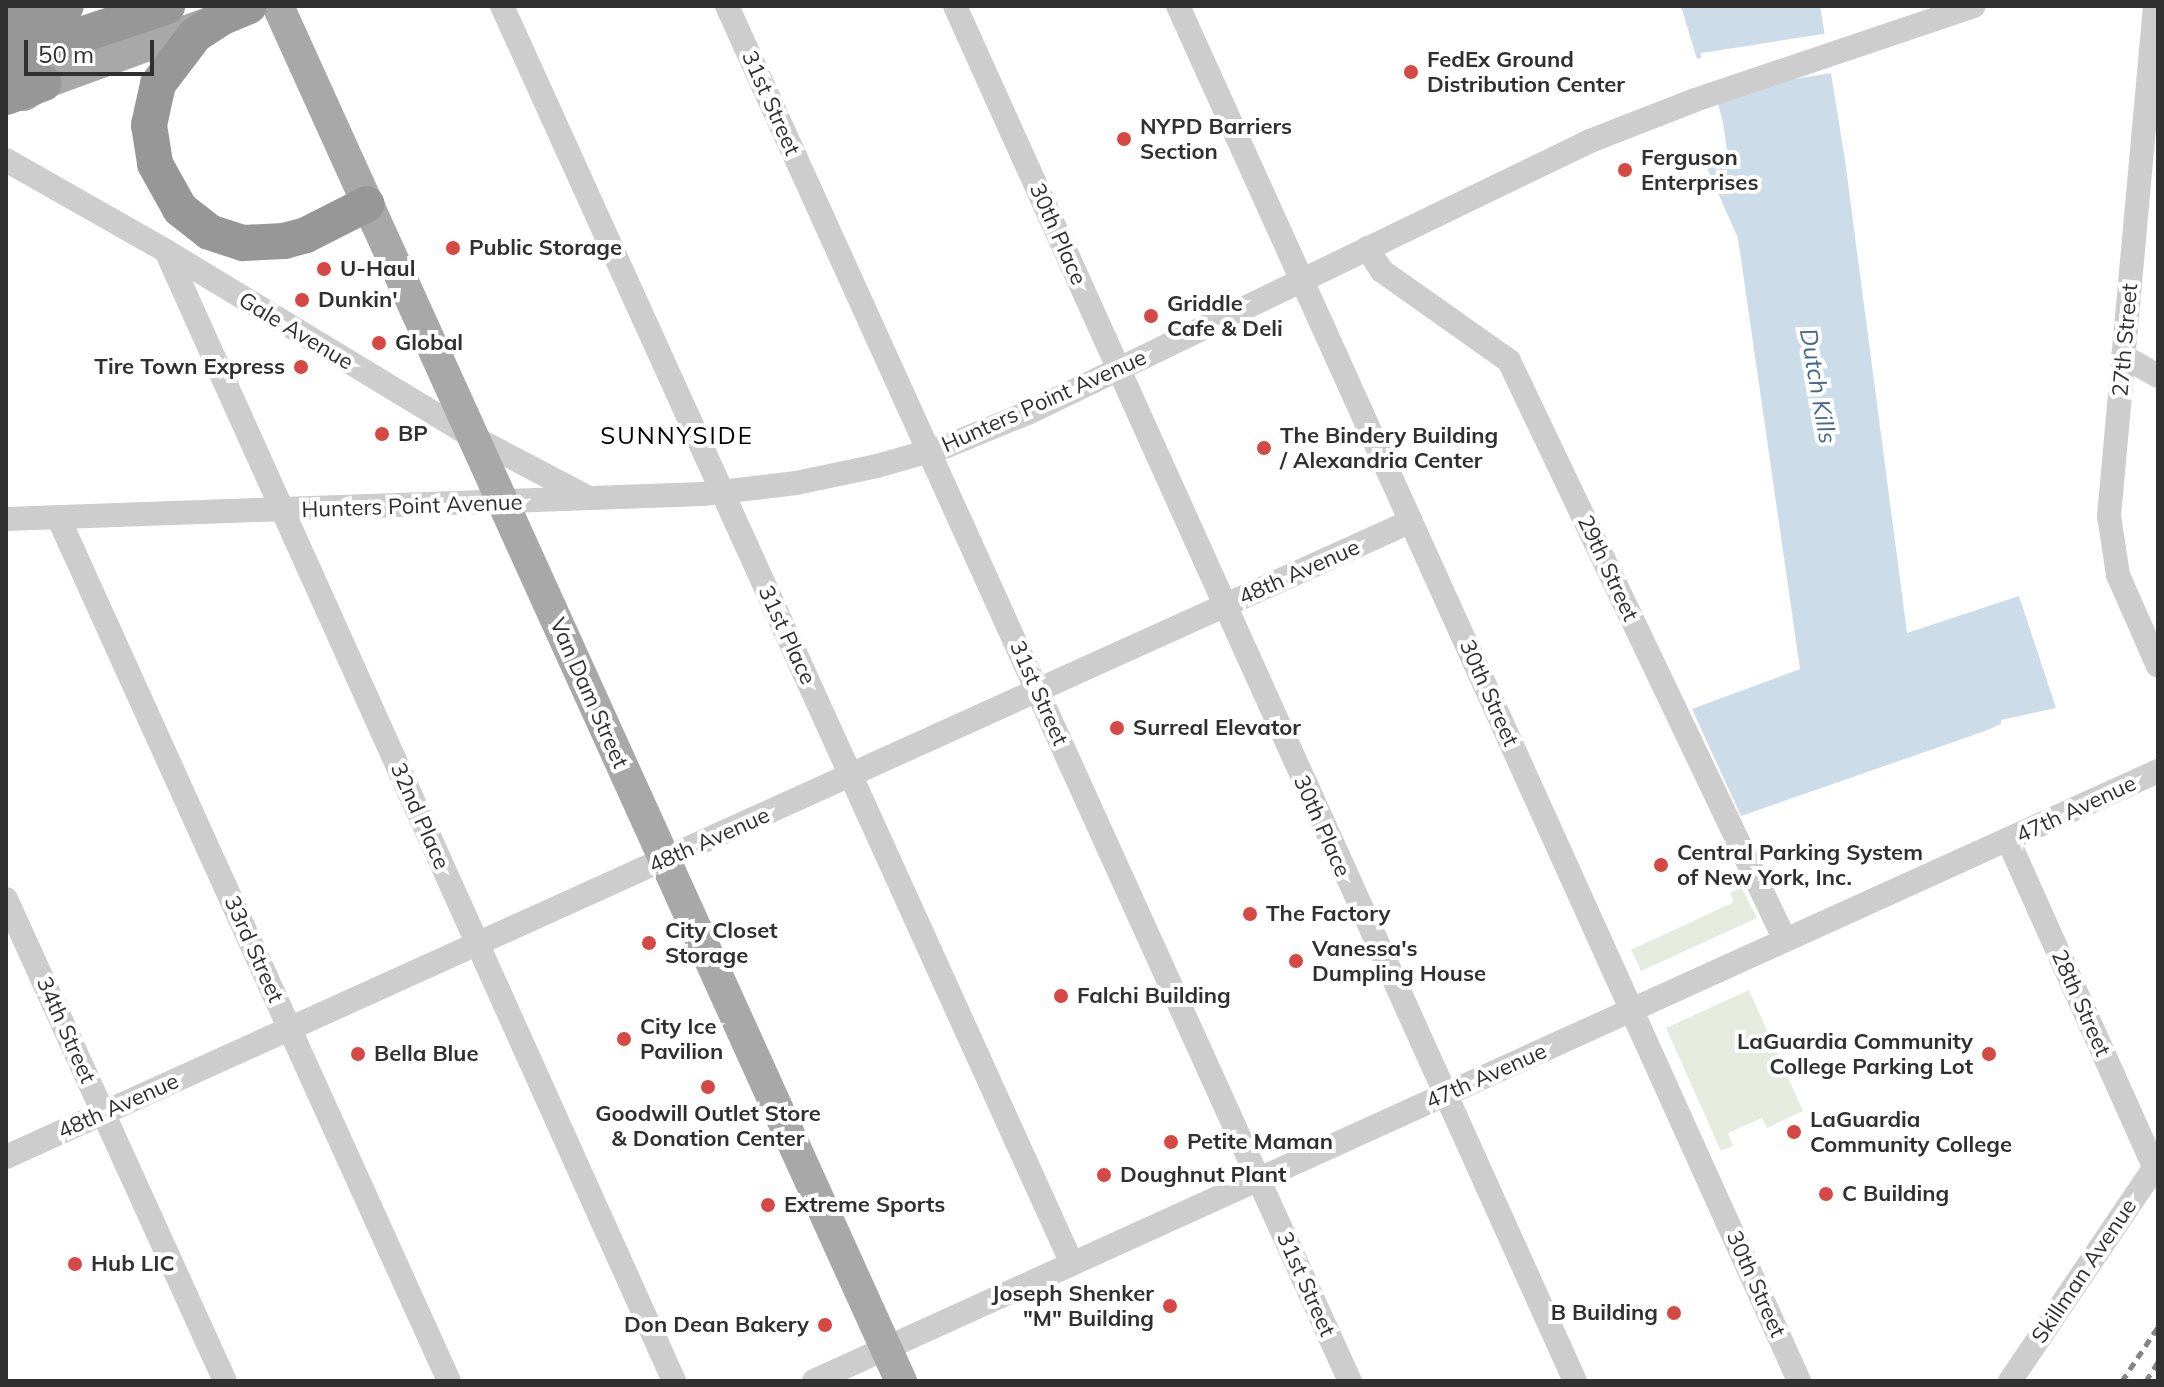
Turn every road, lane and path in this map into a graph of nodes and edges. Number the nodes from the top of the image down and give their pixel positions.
1 (66, 6) edge
2 (167, 6) edge
3 (249, 6) edge
4 (256, 6) edge
5 (278, 6) edge
6 (502, 6) edge
7 (727, 6) edge
8 (955, 6) edge
9 (1178, 6) edge
10 (1974, 6) edge
11 (2155, 6) edge
12 (8, 48) edge
13 (44, 83) junction
14 (6, 97) edge
15 (6, 105) edge
16 (2151, 128) edge
17 (10, 164) edge
18 (367, 204) junction
19 (1367, 248) junction
20 (166, 251) junction
21 (1302, 280) junction
22 (2123, 356) junction
23 (1119, 369) junction
24 (2158, 376) edge
25 (473, 437) junction
26 (930, 451) junction
27 (722, 492) junction
28 (589, 498) junction
29 (504, 503) junction
30 (281, 512) junction
31 (58, 517) junction
32 (6, 519) edge
33 (1411, 521) junction
34 (1224, 605) junction
35 (2158, 666) edge
36 (1038, 690) junction
37 (2158, 771) edge
38 (851, 776) junction
39 (2008, 840) junction
40 (664, 860) junction
41 (6, 899) edge
42 (1785, 940) junction
43 (477, 944) junction
44 (1633, 1009) junction
45 (290, 1028) junction
46 (1445, 1094) junction
47 (103, 1113) junction
48 (6, 1157) edge
49 (2156, 1164) edge
50 (1259, 1179) junction
51 (1072, 1264) junction
52 (886, 1348) junction
53 (225, 1381) edge
54 (449, 1381) edge
55 (674, 1381) edge
56 (814, 1381) edge
57 (901, 1381) edge
58 (1350, 1381) edge
59 (1575, 1381) edge
60 (1799, 1381) edge
61 (2010, 1381) edge

1 - 12 highway
2 - 12 highway
3 - 18 highway, bridge
4 - 13 main road
5 - 18 main road, Van Dam Street
6 - 27 street, 31st Place
7 - 26 street, 31st Street
8 - 23 street, 30th Place
9 - 21 street, 30th Street
10 - 19 street, Hunters Point Avenue
11 - 16 street, 27th Street
13 - 14 highway
13 - 15 main road
16 - 22 street, 27th Street
17 - 20 street, Gale Avenue
18 - 25 main road, Van Dam Street
19 - 21 street, Hunters Point Avenue
19 - 42 street, 29th Street
20 - 25 street, Gale Avenue
20 - 30 street, 32nd Place
21 - 23 street, Hunters Point Avenue
21 - 33 street, 30th Street
22 - 24 street
22 - 35 street, 27th Street
23 - 26 street, Hunters Point Avenue
23 - 34 street, 30th Place
25 - 28 street, Gale Avenue
25 - 29 main road, Van Dam Street
26 - 27 street, Hunters Point Avenue
26 - 36 street, 31st Street
27 - 28 street, Hunters Point Avenue
27 - 38 street, 31st Place
28 - 29 street, Hunters Point Avenue
29 - 30 street, Hunters Point Avenue
29 - 40 main road, Van Dam Street
30 - 31 street, Hunters Point Avenue
30 - 43 street, 32nd Place
31 - 32 street, Hunters Point Avenue
31 - 45 street, 33rd Street
33 - 34 street, 48th Avenue
33 - 44 street, 30th Street
34 - 36 street, 48th Avenue
34 - 46 street, 30th Place
36 - 38 street, 48th Avenue
36 - 50 street, 31st Street
37 - 39 street, 47th Avenue
38 - 40 street, 48th Avenue
38 - 51 street, 31st Place
39 - 42 street, 47th Avenue
39 - 49 street, 28th Street
40 - 43 street, 48th Avenue
40 - 52 main road, Van Dam Street
41 - 47 street, 34th Street
42 - 44 street, 47th Avenue
43 - 45 street, 48th Avenue
43 - 55 street, 32nd Place
44 - 46 street, 47th Avenue
44 - 60 street, 30th Street
45 - 47 street, 48th Avenue
45 - 54 street, 33rd Street
46 - 50 street, 47th Avenue
46 - 59 street, 30th Place
47 - 48 street, 48th Avenue
47 - 53 street, 34th Street
49 - 61 street, Skillman Avenue
50 - 51 street, 47th Avenue
50 - 58 street, 31st Street
51 - 52 street, 47th Avenue
52 - 56 street, 47th Avenue
52 - 57 main road, Van Dam Street

